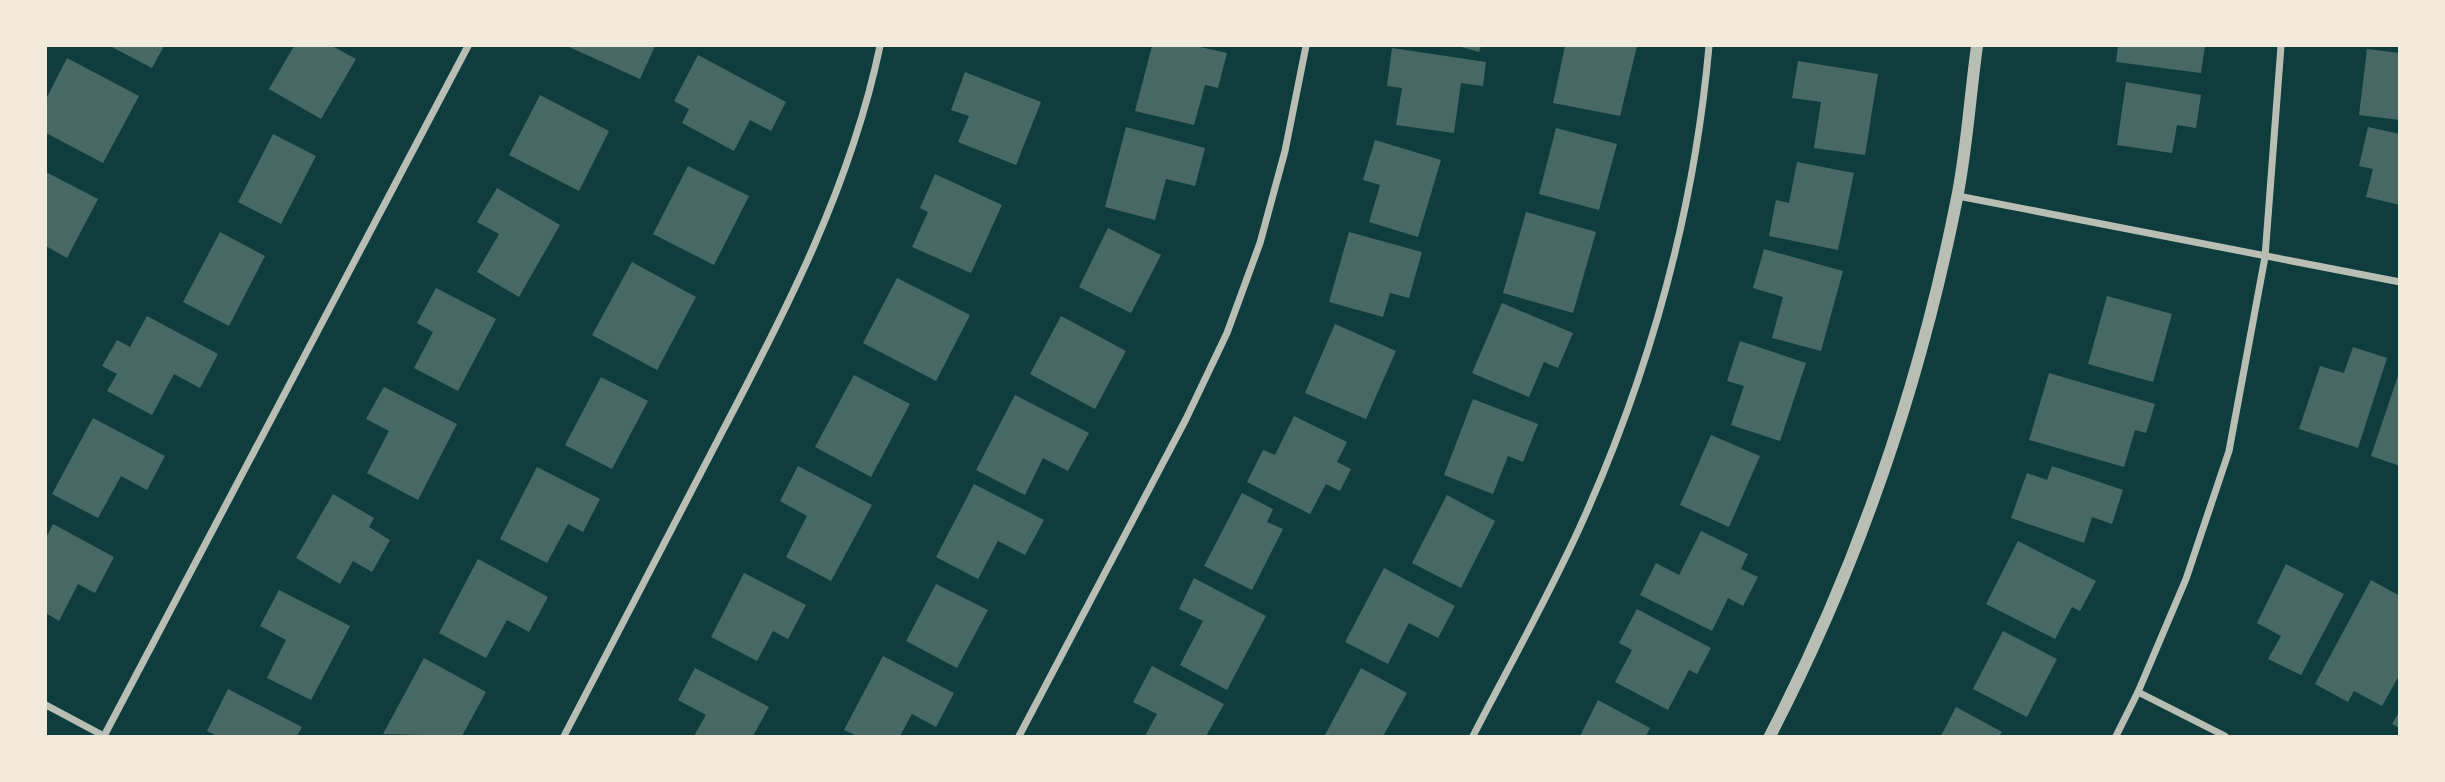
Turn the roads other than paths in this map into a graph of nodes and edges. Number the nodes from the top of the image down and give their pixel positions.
1 (468, 46) edge
2 (880, 46) edge
3 (1306, 46) edge
4 (1709, 46) edge
5 (1977, 46) edge
6 (2281, 46) edge
7 (1958, 196) junction
8 (2265, 257) junction
9 (2399, 282) edge
10 (2138, 692) junction
11 (46, 705) edge
12 (104, 736) edge
13 (564, 737) edge
14 (1019, 737) edge
15 (1473, 737) edge
16 (1770, 737) edge
17 (2116, 737) edge
18 (2225, 737) edge

1 - 12 street
2 - 13 street
3 - 14 street
4 - 15 street
5 - 7 street
6 - 8 street
7 - 8 street
7 - 16 street
8 - 9 street
8 - 10 street
10 - 17 street
10 - 18 street
11 - 12 street

